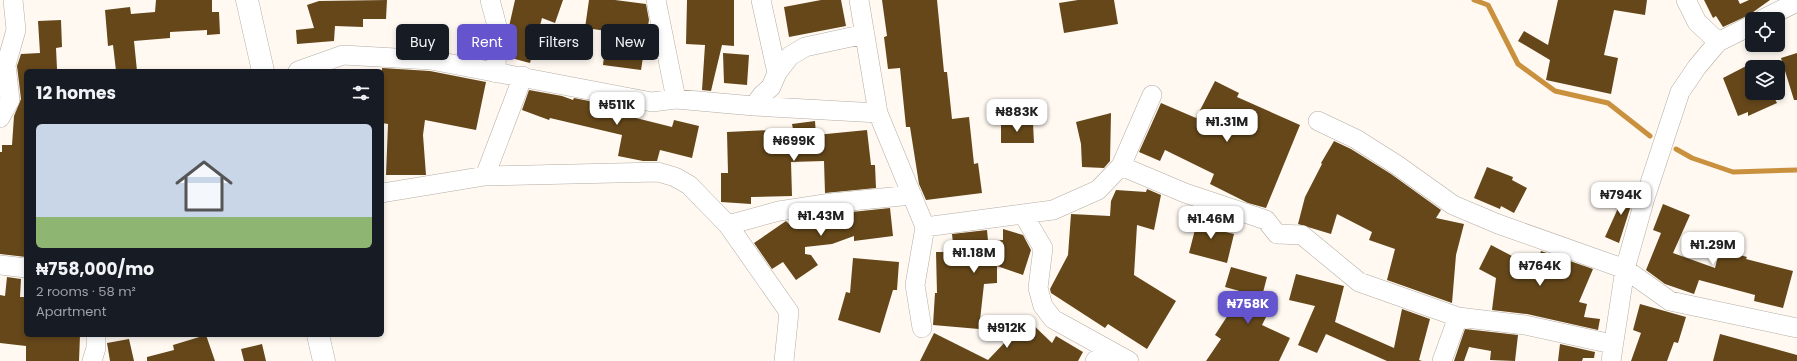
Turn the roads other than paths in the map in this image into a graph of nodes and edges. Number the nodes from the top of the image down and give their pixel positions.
1 (13, 0) edge
2 (247, 0) edge
3 (490, 0) edge
4 (656, 0) edge
5 (761, 0) edge
6 (859, 0) edge
7 (1686, 0) edge
8 (1797, 2) edge
9 (1777, 12) edge
10 (1745, 28) edge
11 (865, 34) junction
12 (1718, 42) junction
13 (263, 69) edge
14 (304, 69) edge
15 (496, 73) junction
16 (777, 73) junction
17 (523, 76) junction
18 (1152, 95) dead end
19 (676, 99) junction
20 (754, 106) junction
21 (878, 113) junction
22 (0, 118) edge
23 (1318, 121) dead end
24 (1121, 166) junction
25 (486, 176) junction
26 (384, 193) edge
27 (912, 195) junction
28 (1023, 214) junction
29 (728, 225) junction
30 (925, 227) junction
31 (0, 265) edge
32 (24, 268) edge
33 (1625, 269) junction
34 (1458, 317) junction
35 (922, 328) dead end
36 (1797, 328) edge
37 (96, 337) edge
38 (318, 337) edge
39 (1611, 352) edge
40 (1101, 355) edge
41 (92, 361) edge
42 (324, 361) edge
43 (784, 361) edge
44 (1129, 361) edge
45 (1442, 361) edge

1 - 22 street
2 - 13 main road
3 - 15 street
4 - 19 street
5 - 16 street
6 - 11 street
7 - 12 street
8 - 9 street
10 - 12 street
11 - 16 street
11 - 21 street
12 - 33 street
14 - 15 street
15 - 17 street
16 - 20 street
17 - 19 street
17 - 25 street
18 - 24 street
19 - 20 street
20 - 21 street
21 - 27 street
23 - 33 street
24 - 28 street
24 - 34 street
25 - 26 street
25 - 29 street
27 - 29 street
27 - 30 street
28 - 30 street
28 - 40 street
29 - 43 street
30 - 35 street
31 - 32 street
33 - 36 street
33 - 39 street
34 - 39 street
34 - 45 street
37 - 41 street
38 - 42 main road
40 - 44 street

